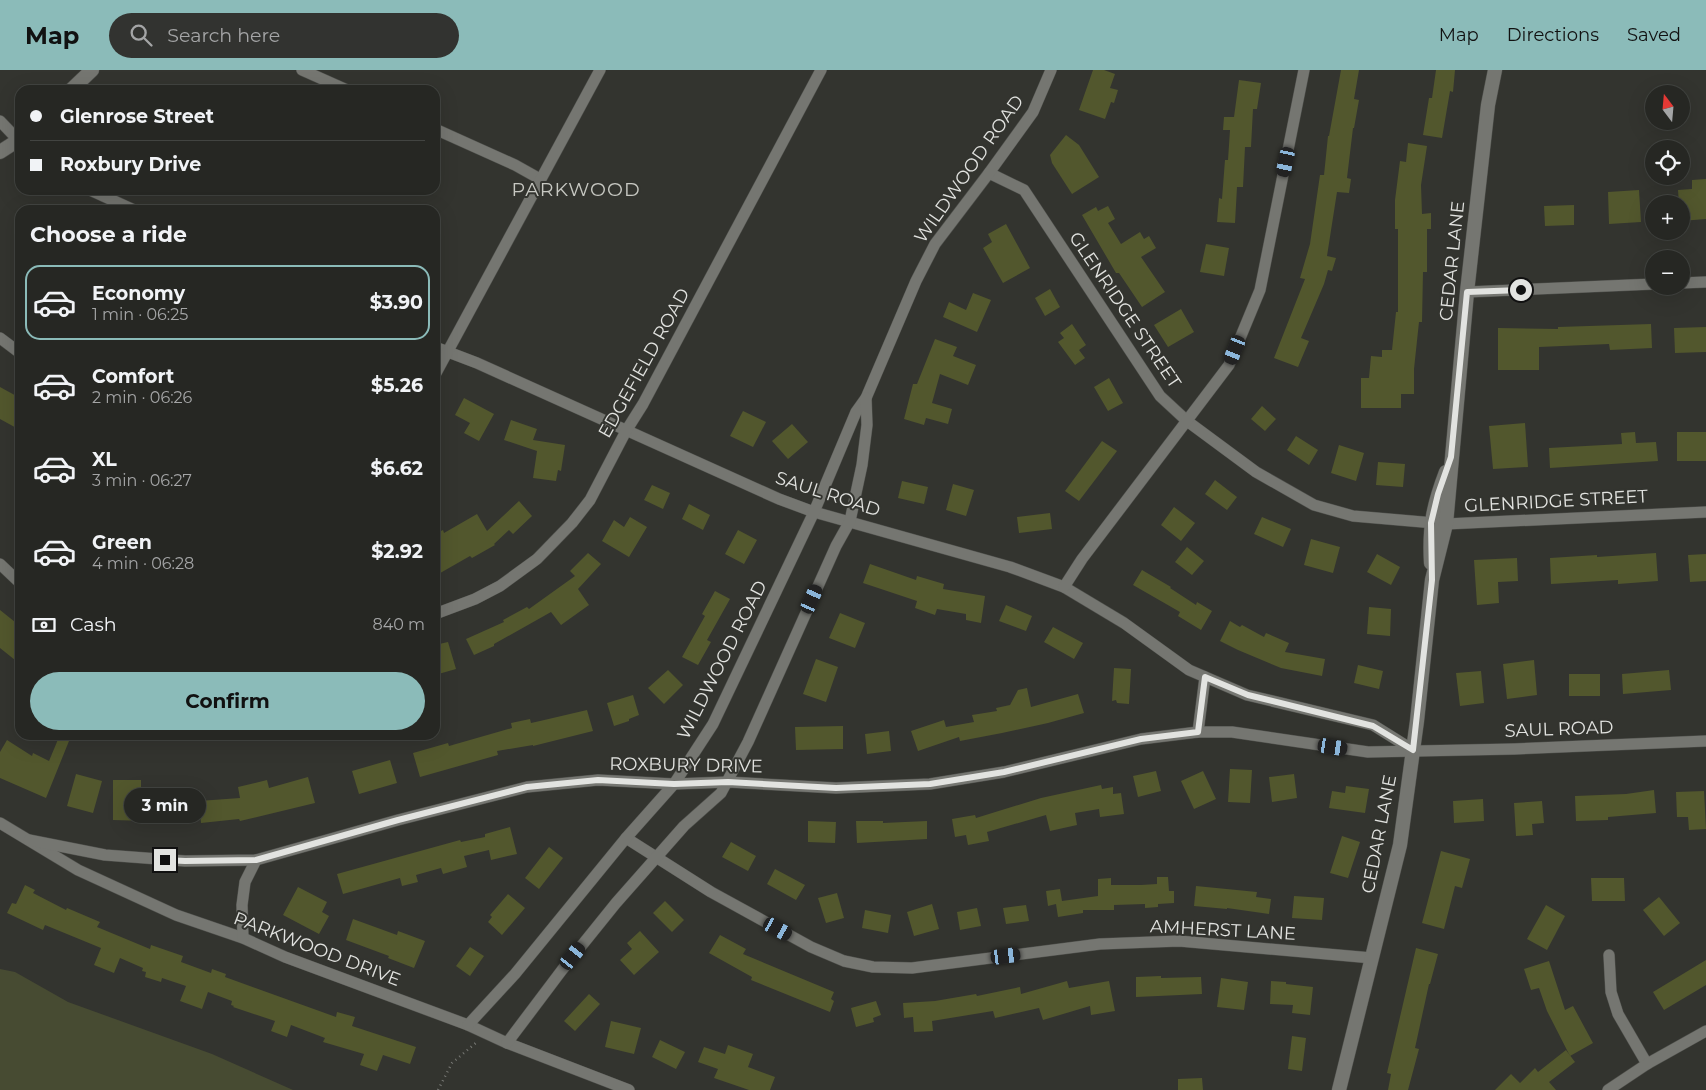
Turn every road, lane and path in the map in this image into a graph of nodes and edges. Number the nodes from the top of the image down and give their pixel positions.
1 (92, 70) edge
2 (302, 70) edge
3 (600, 70) edge
4 (821, 70) edge
5 (1051, 70) edge
6 (1304, 70) edge
7 (1494, 70) edge
8 (76, 85) edge
9 (335, 85) edge
10 (0, 121) edge
11 (440, 132) edge
12 (15, 137) edge
13 (15, 143) edge
14 (0, 152) edge
15 (989, 174) junction
16 (540, 179) junction
17 (101, 195) edge
18 (123, 205) edge
19 (1706, 282) edge
20 (1690, 283) edge
21 (1645, 284) edge
22 (1467, 292) junction
23 (0, 338) edge
24 (440, 348) edge
25 (15, 349) edge
26 (448, 352) junction
27 (440, 367) edge
28 (866, 398) junction
29 (1187, 421) junction
30 (626, 431) junction
31 (1451, 457) junction
32 (814, 512) junction
33 (1706, 512) edge
34 (850, 521) junction
35 (1431, 523) junction
36 (1446, 524) junction
37 (0, 564) edge
38 (15, 578) edge
39 (1432, 580) junction
40 (1064, 587) junction
41 (440, 612) edge
42 (1205, 677) junction
43 (1198, 732) junction
44 (1706, 741) edge
45 (1413, 750) junction
46 (728, 782) junction
47 (674, 784) junction
48 (0, 824) edge
49 (626, 838) junction
50 (29, 840) junction
51 (656, 858) junction
52 (256, 860) junction
53 (243, 938) junction
54 (1610, 955) dead end
55 (1372, 958) junction
56 (468, 1025) junction
57 (1706, 1031) edge
58 (507, 1042) junction
59 (476, 1044) dead end
60 (1648, 1064) junction
61 (438, 1090) edge
62 (629, 1090) edge
63 (1339, 1090) edge
64 (1608, 1090) edge

1 - 8 street
2 - 9 street
3 - 16 street
4 - 30 street, EDGEFIELD ROAD
5 - 15 street, WILDWOOD ROAD
6 - 29 street
7 - 22 street, CEDAR LANE
10 - 12 street
11 - 16 street
13 - 14 street
15 - 28 street, WILDWOOD ROAD
15 - 29 street, GLENRIDGE STREET
16 - 26 street
17 - 18 street
19 - 20 street
21 - 22 street
22 - 31 street, CEDAR LANE
23 - 25 street
24 - 26 street, SAUL ROAD
26 - 27 street
26 - 30 street, SAUL ROAD
28 - 32 street, WILDWOOD ROAD
28 - 34 street, WILDWOOD ROAD
29 - 35 street, GLENRIDGE STREET
29 - 40 street
30 - 32 street, SAUL ROAD
30 - 41 street, EDGEFIELD ROAD
31 - 35 street, CEDAR LANE
31 - 36 street, CEDAR LANE
32 - 34 street, SAUL ROAD
32 - 47 street, WILDWOOD ROAD
33 - 36 street, GLENRIDGE STREET
34 - 40 street, SAUL ROAD
34 - 46 street, WILDWOOD ROAD
35 - 36 street, GLENRIDGE STREET
35 - 39 street, CEDAR LANE
36 - 39 street, CEDAR LANE
37 - 38 street
39 - 45 street, CEDAR LANE
40 - 42 street, SAUL ROAD
42 - 43 street
42 - 45 street, SAUL ROAD
43 - 45 street, SAUL ROAD
43 - 46 street, ROXBURY DRIVE
44 - 45 street, SAUL ROAD
45 - 55 street, CEDAR LANE
46 - 47 street, ROXBURY DRIVE
46 - 51 street, WILDWOOD ROAD
47 - 49 street, WILDWOOD ROAD
47 - 52 street, ROXBURY DRIVE
48 - 50 street, PARKWOOD DRIVE
49 - 51 street, AMHERST LANE
49 - 56 street, WILDWOOD ROAD
50 - 52 street, ROXBURY DRIVE
50 - 53 street, PARKWOOD DRIVE
51 - 55 street, AMHERST LANE
51 - 58 street, WILDWOOD ROAD
52 - 53 street
53 - 56 street, PARKWOOD DRIVE
54 - 60 street
55 - 63 street, CEDAR LANE
56 - 58 street, PARKWOOD DRIVE
57 - 60 street
58 - 62 street, PARKWOOD DRIVE
59 - 61 path
60 - 64 street

